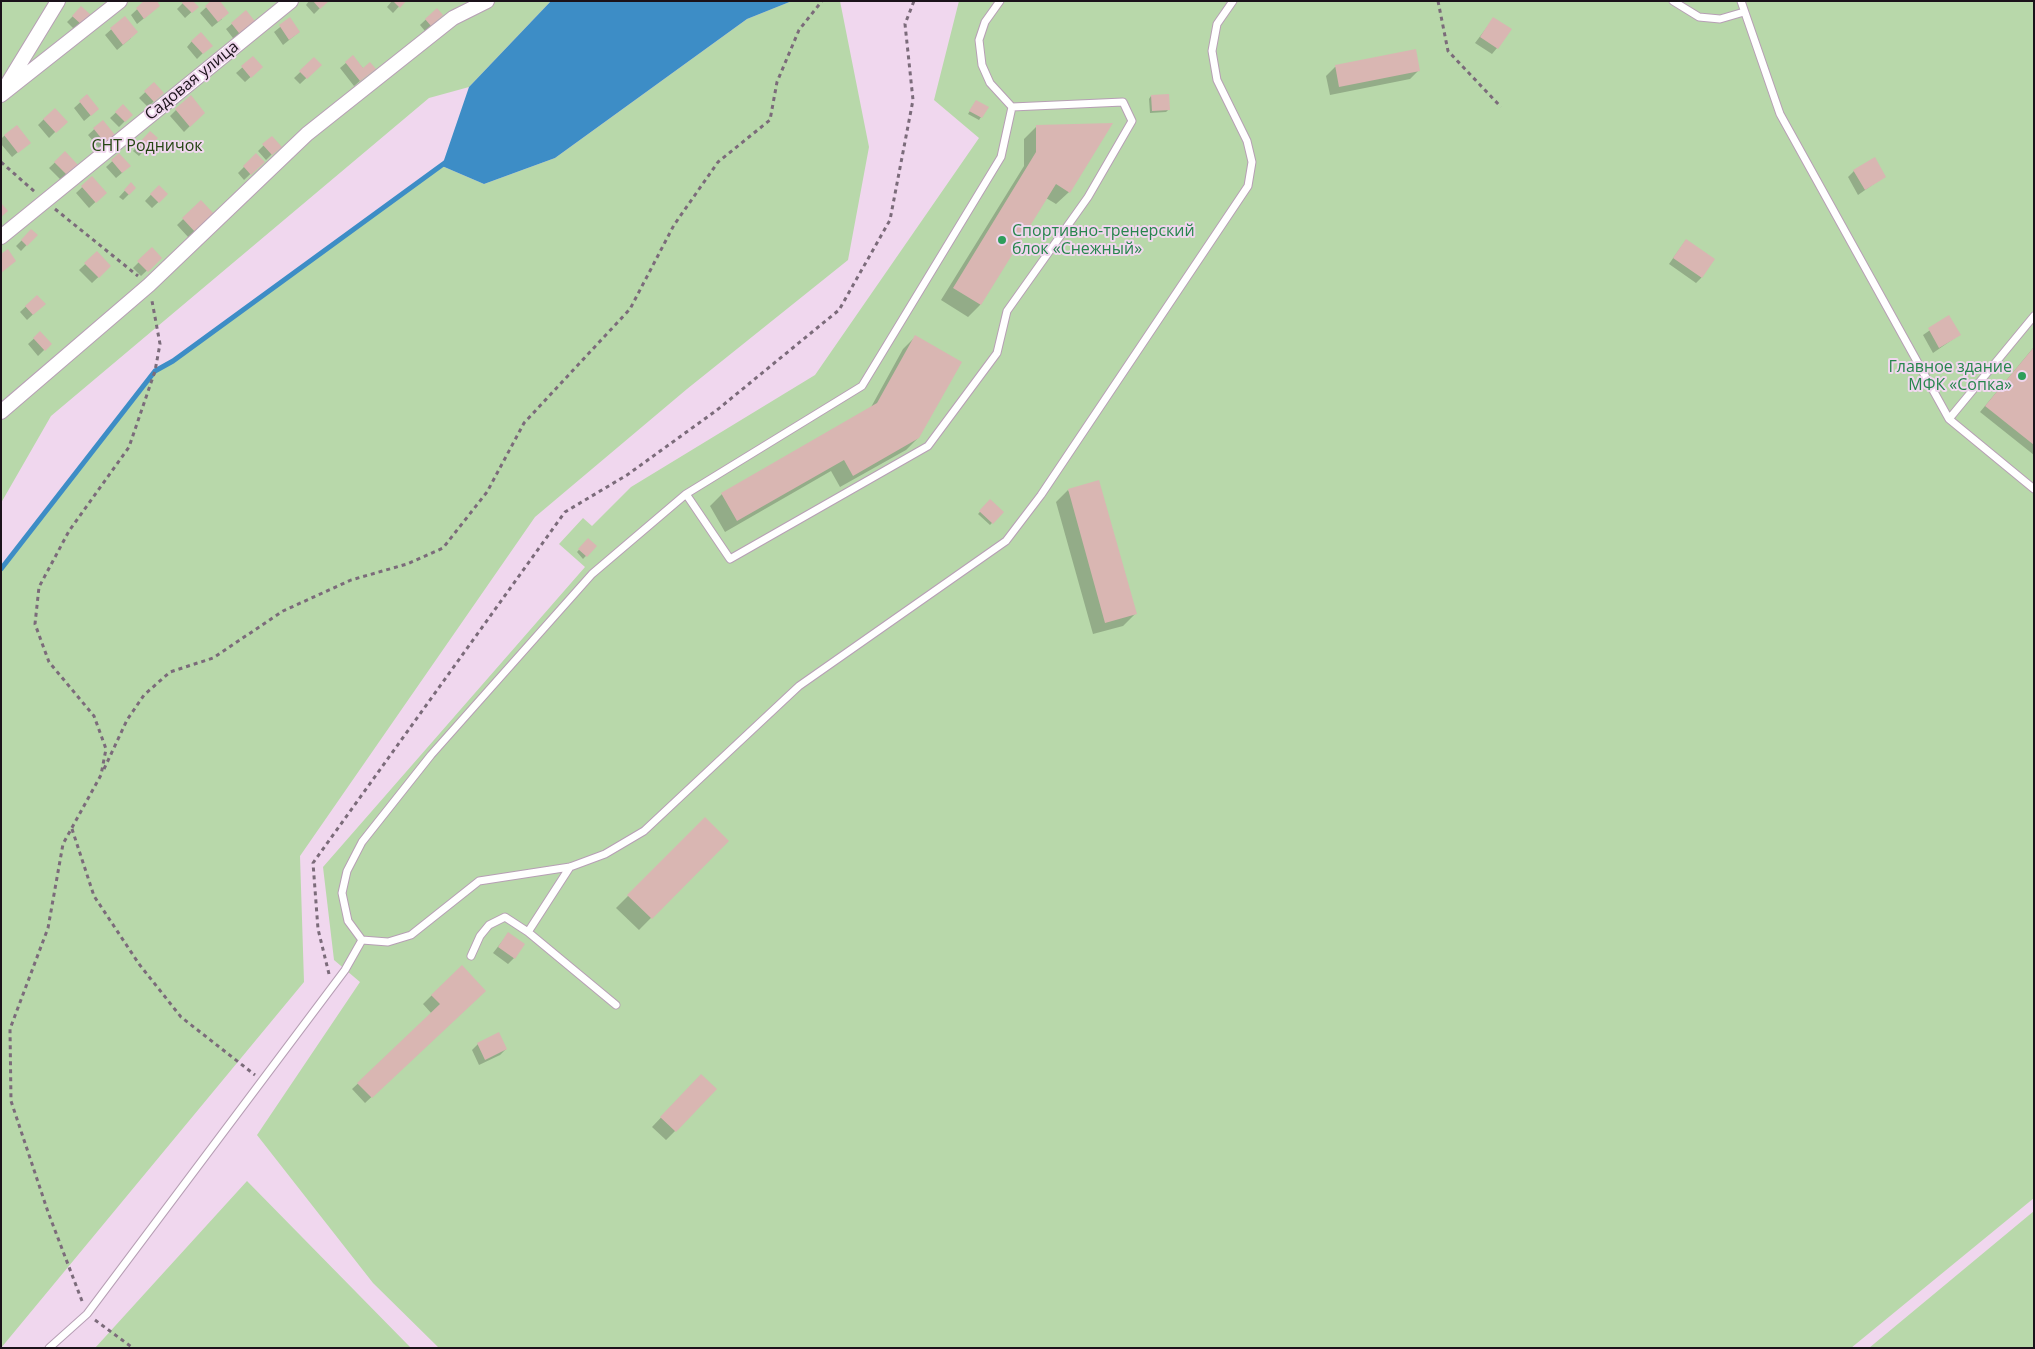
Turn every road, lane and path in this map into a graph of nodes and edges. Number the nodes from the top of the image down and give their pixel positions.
1 (58, 1) edge
2 (120, 1) edge
3 (291, 1) edge
4 (486, 1) edge
5 (822, 1) edge
6 (914, 1) edge
7 (1000, 1) edge
8 (1233, 1) edge
9 (1438, 1) edge
10 (1673, 1) edge
11 (1741, 1) edge
12 (1744, 12) junction
13 (1, 94) edge
14 (1012, 107) junction
15 (1501, 107) dead end
16 (1, 162) edge
17 (44, 201) junction
18 (1, 237) edge
19 (149, 285) junction
20 (2034, 316) edge
21 (1, 412) edge
22 (1948, 419) junction
23 (2034, 489) edge
24 (686, 494) junction
25 (101, 774) junction
26 (72, 828) junction
27 (570, 867) junction
28 (528, 932) junction
29 (362, 940) junction
30 (471, 956) dead end
31 (332, 986) junction
32 (616, 1005) dead end
33 (262, 1081) junction
34 (87, 1314) junction
35 (49, 1348) edge
36 (133, 1348) edge

1 - 13 street
2 - 13 street
3 - 17 street, Садовая улица
4 - 19 street
5 - 25 path
6 - 31 path
7 - 14 lane
8 - 27 lane
9 - 15 path
10 - 12 lane
11 - 12 lane
12 - 22 lane
14 - 24 lane
14 - 24 lane
16 - 17 path
17 - 18 street, Садовая улица
17 - 19 path
19 - 21 street
19 - 25 path
20 - 22 lane
22 - 23 lane
24 - 29 lane
25 - 26 path
26 - 33 path
26 - 34 path
27 - 28 lane
27 - 29 lane
28 - 30 lane
28 - 32 lane
29 - 31 lane
31 - 33 lane
33 - 34 lane
34 - 35 lane
34 - 36 path

